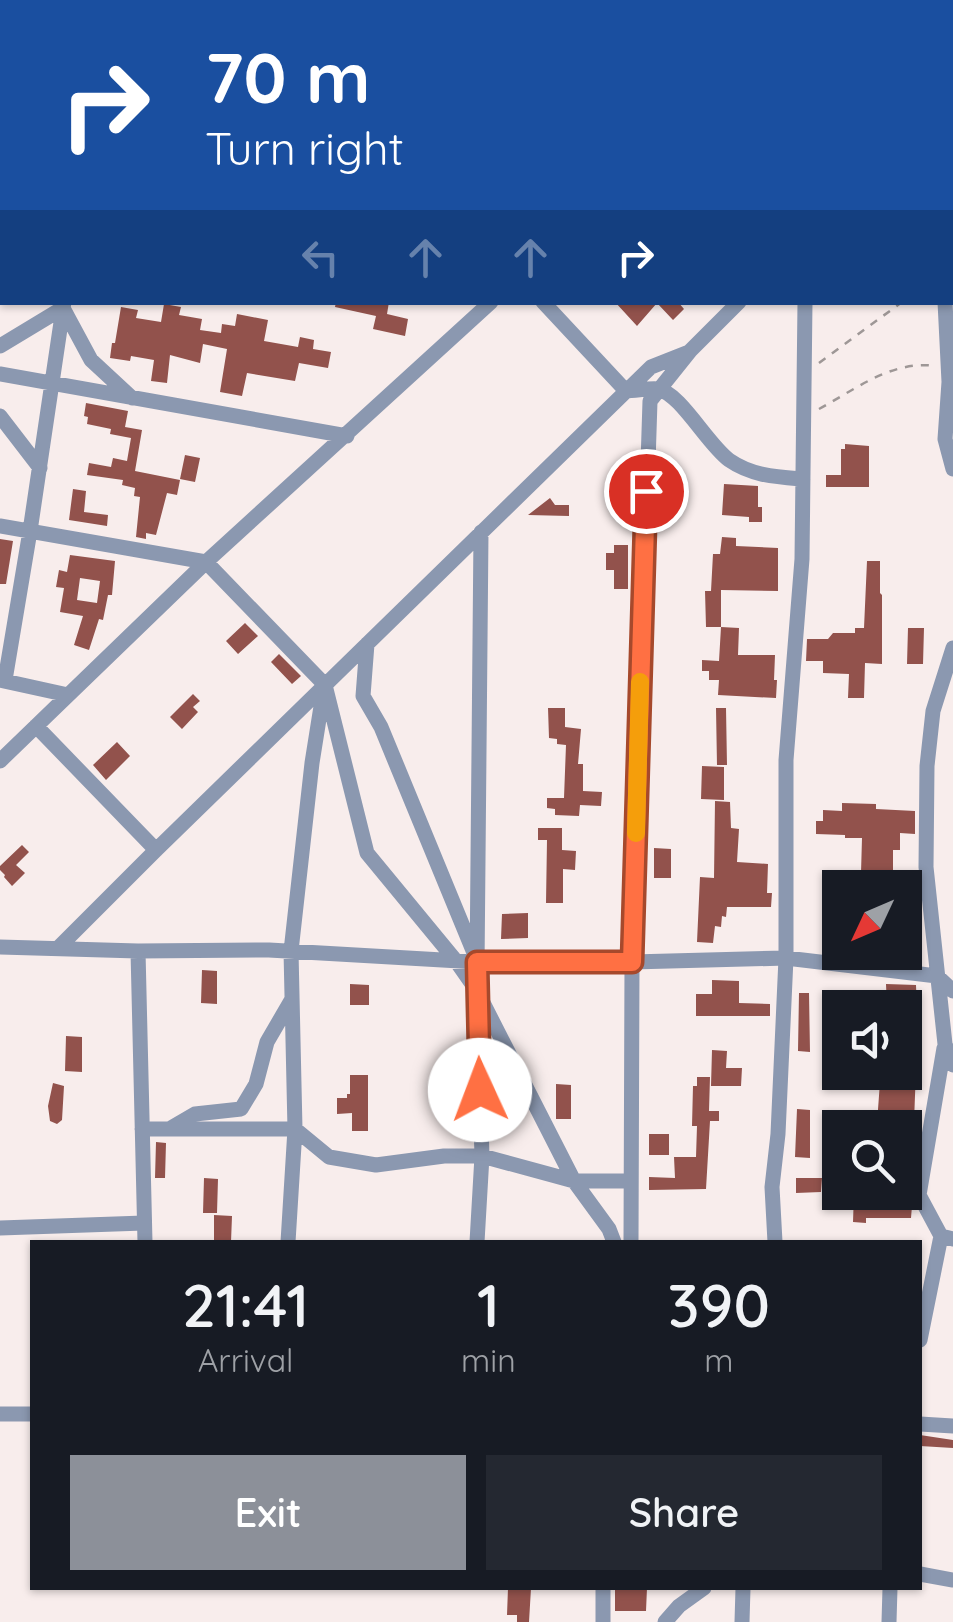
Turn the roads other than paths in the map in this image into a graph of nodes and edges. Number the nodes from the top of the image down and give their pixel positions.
1 (486, 305) edge
2 (546, 305) edge
3 (737, 305) edge
4 (805, 305) edge
5 (945, 305) edge
6 (63, 306) edge
7 (0, 346) edge
8 (690, 352) junction
9 (0, 374) edge
10 (52, 384) junction
11 (660, 389) junction
12 (626, 391) junction
13 (132, 398) junction
14 (0, 416) edge
15 (347, 436) junction
16 (40, 468) junction
17 (953, 469) edge
18 (804, 479) junction
19 (0, 526) edge
20 (30, 532) junction
21 (482, 532) junction
22 (206, 562) junction
23 (367, 644) junction
24 (952, 652) edge
25 (2, 680) edge
26 (324, 685) junction
27 (68, 695) junction
28 (36, 726) junction
29 (0, 762) edge
30 (156, 850) junction
31 (0, 947) edge
32 (58, 948) junction
33 (138, 952) junction
34 (291, 952) junction
35 (786, 958) junction
36 (456, 961) junction
37 (477, 962) junction
38 (632, 962) junction
39 (937, 976) junction
40 (477, 990) junction
41 (953, 991) edge
42 (292, 999) junction
43 (945, 1044) junction
44 (953, 1065) edge
45 (142, 1129) junction
46 (170, 1129) junction
47 (296, 1129) junction
48 (482, 1156) junction
49 (574, 1180) junction
50 (630, 1181) junction
51 (144, 1223) junction
52 (0, 1228) edge
53 (947, 1237) edge
54 (145, 1240) edge
55 (288, 1240) edge
56 (477, 1240) edge
57 (613, 1240) edge
58 (631, 1240) edge
59 (776, 1240) edge
60 (922, 1332) edge
61 (0, 1414) edge
62 (30, 1414) edge
63 (922, 1424) edge
64 (953, 1426) edge
65 (922, 1574) edge
66 (953, 1580) edge
67 (603, 1590) edge
68 (701, 1590) edge
69 (743, 1590) edge
70 (890, 1590) edge
71 (603, 1622) edge
72 (665, 1622) edge
73 (742, 1622) edge
74 (889, 1622) edge

1 - 15 street
2 - 12 street
3 - 8 street
4 - 18 street
5 - 17 street
6 - 7 street
6 - 10 street
6 - 13 street
8 - 11 street
8 - 12 street
9 - 10 street
10 - 13 street
10 - 16 street
11 - 12 street
11 - 18 street
11 - 38 street
12 - 21 street
13 - 15 street
14 - 16 street
15 - 22 street
16 - 20 street
18 - 35 street
19 - 20 street
20 - 22 street
20 - 25 street
21 - 23 street
21 - 37 street
22 - 26 street
22 - 27 street
23 - 26 street
23 - 37 street
24 - 39 street
25 - 27 street
26 - 30 street
26 - 34 street
26 - 36 street
27 - 28 street
28 - 29 street
28 - 30 street
30 - 32 street
31 - 32 street
32 - 33 street
33 - 34 street
33 - 45 street
34 - 36 street
34 - 42 street
35 - 38 street
35 - 39 street
35 - 59 street
36 - 37 street
36 - 40 street
37 - 38 street
37 - 40 street
38 - 50 street
39 - 41 street
39 - 43 street
40 - 48 street
40 - 49 street
42 - 46 street
42 - 47 street
43 - 44 street
43 - 53 street
45 - 46 street
45 - 51 street
46 - 47 street
47 - 48 street
47 - 55 street
48 - 49 street
48 - 56 street
49 - 50 street
49 - 57 street
50 - 58 street
51 - 52 street
51 - 54 street
53 - 60 street
61 - 62 street
63 - 64 street
65 - 66 street
67 - 71 street
68 - 72 street
69 - 73 street
70 - 74 street

